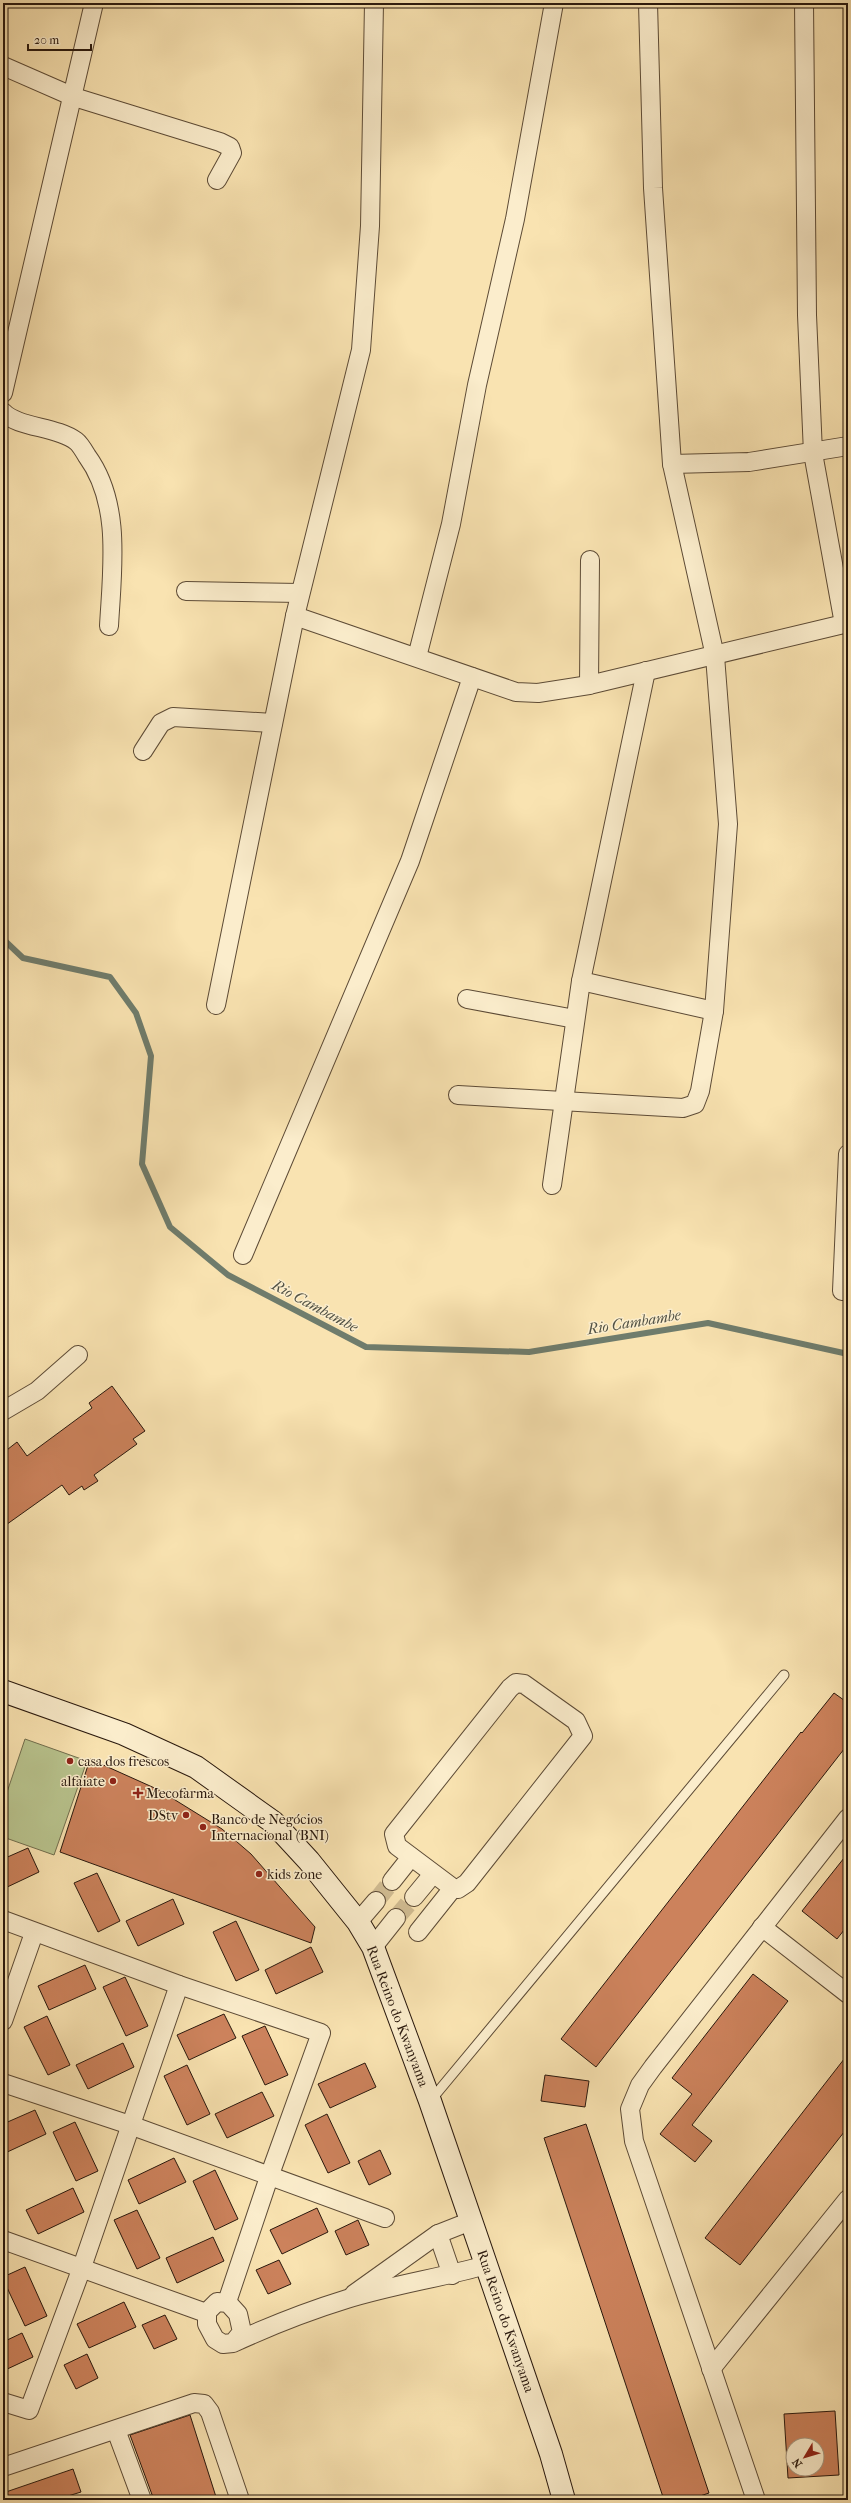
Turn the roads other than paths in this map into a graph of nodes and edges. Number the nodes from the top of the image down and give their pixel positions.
1 (94, 3) edge
2 (374, 3) edge
3 (554, 3) edge
4 (648, 3) edge
5 (804, 3) edge
6 (3, 66) edge
7 (74, 97) junction
8 (217, 180) dead end
9 (3, 393) edge
10 (3, 412) edge
11 (848, 446) edge
12 (814, 453) junction
13 (672, 464) junction
14 (590, 560) dead end
15 (186, 591) dead end
16 (300, 593) junction
17 (294, 616) junction
18 (846, 624) edge
19 (109, 626) dead end
20 (715, 656) junction
21 (417, 657) junction
22 (646, 671) junction
23 (472, 677) junction
24 (589, 685) junction
25 (273, 723) junction
26 (143, 751) dead end
27 (581, 981) junction
28 (467, 999) dead end
29 (216, 1005) dead end
30 (714, 1011) junction
31 (575, 1019) junction
32 (458, 1095) dead end
33 (563, 1102) junction
34 (848, 1154) edge
35 (552, 1185) dead end
36 (243, 1254) dead end
37 (842, 1291) dead end
38 (78, 1355) dead end
39 (3, 1411) edge
40 (784, 1675) dead end
41 (3, 1691) edge
42 (848, 1818) edge
43 (411, 1857) junction
44 (433, 1874) junction
45 (392, 1881) tunnel mouth
46 (453, 1888) junction
47 (414, 1897) tunnel mouth
48 (376, 1900) tunnel mouth
49 (396, 1918) tunnel mouth
50 (3, 1920) edge
51 (358, 1922) junction
52 (762, 1927) junction
53 (418, 1932) dead end
54 (34, 1933) junction
55 (373, 1947) junction
56 (178, 1985) junction
57 (848, 1994) edge
58 (3, 2021) edge
59 (3, 2083) edge
60 (430, 2101) junction
61 (130, 2125) junction
62 (269, 2177) junction
63 (848, 2199) edge
64 (386, 2218) dead end
65 (471, 2221) junction
66 (438, 2234) junction
67 (3, 2240) edge
68 (486, 2265) junction
69 (81, 2270) junction
70 (452, 2275) junction
71 (348, 2298) junction
72 (227, 2302) junction
73 (206, 2313) junction
74 (241, 2322) junction
75 (265, 2328) junction
76 (233, 2343) junction
77 (711, 2369) junction
78 (3, 2402) edge
79 (116, 2430) junction
80 (551, 2454) junction
81 (3, 2467) edge
82 (142, 2500) edge
83 (240, 2500) edge
84 (564, 2500) edge
85 (572, 2500) edge
86 (756, 2500) edge

1 - 7 street
2 - 16 street
3 - 21 street
4 - 13 street
5 - 12 street
6 - 7 street
7 - 8 street
7 - 9 street
10 - 19 street
11 - 12 street
12 - 13 street
12 - 18 street
13 - 20 street
14 - 24 street
15 - 16 street
16 - 17 street
17 - 21 street
17 - 25 street
18 - 20 street
20 - 22 street
20 - 30 street
21 - 23 street
22 - 24 street
22 - 27 street
23 - 24 street
23 - 36 street
25 - 26 street
25 - 29 street
27 - 30 street
27 - 31 street
28 - 31 street
30 - 33 street
31 - 33 street
32 - 33 street
33 - 35 street
34 - 37 street
38 - 39 street
40 - 60 lane
41 - 51 street, Rua Reino do Kwanyama
42 - 52 street
43 - 44 street
43 - 45 street
43 - 46 street
44 - 46 street
44 - 47 street
46 - 53 street
48 - 51 street
49 - 55 street
50 - 54 street
51 - 55 street, Rua Reino do Kwanyama
52 - 57 street
52 - 77 street
54 - 56 street
54 - 58 street
55 - 60 street, Rua Reino do Kwanyama
56 - 61 street
56 - 62 street
59 - 61 street
60 - 65 street, Rua Reino do Kwanyama
61 - 62 street
61 - 69 street
62 - 64 street
62 - 72 street
63 - 77 street
65 - 66 street
65 - 68 street, Rua Reino do Kwanyama
66 - 70 street
66 - 71 street
67 - 69 street
68 - 70 street
68 - 80 street, Rua Reino do Kwanyama
69 - 73 street
69 - 78 street
70 - 71 street
71 - 75 street
72 - 73 street
72 - 74 street
73 - 76 street
74 - 75 street
74 - 76 street
75 - 76 street
77 - 86 street
79 - 81 street
79 - 82 street
79 - 83 street
80 - 84 street, Rua Reino do Kwanyama
80 - 85 street, Rua Reino do Kwanyama

